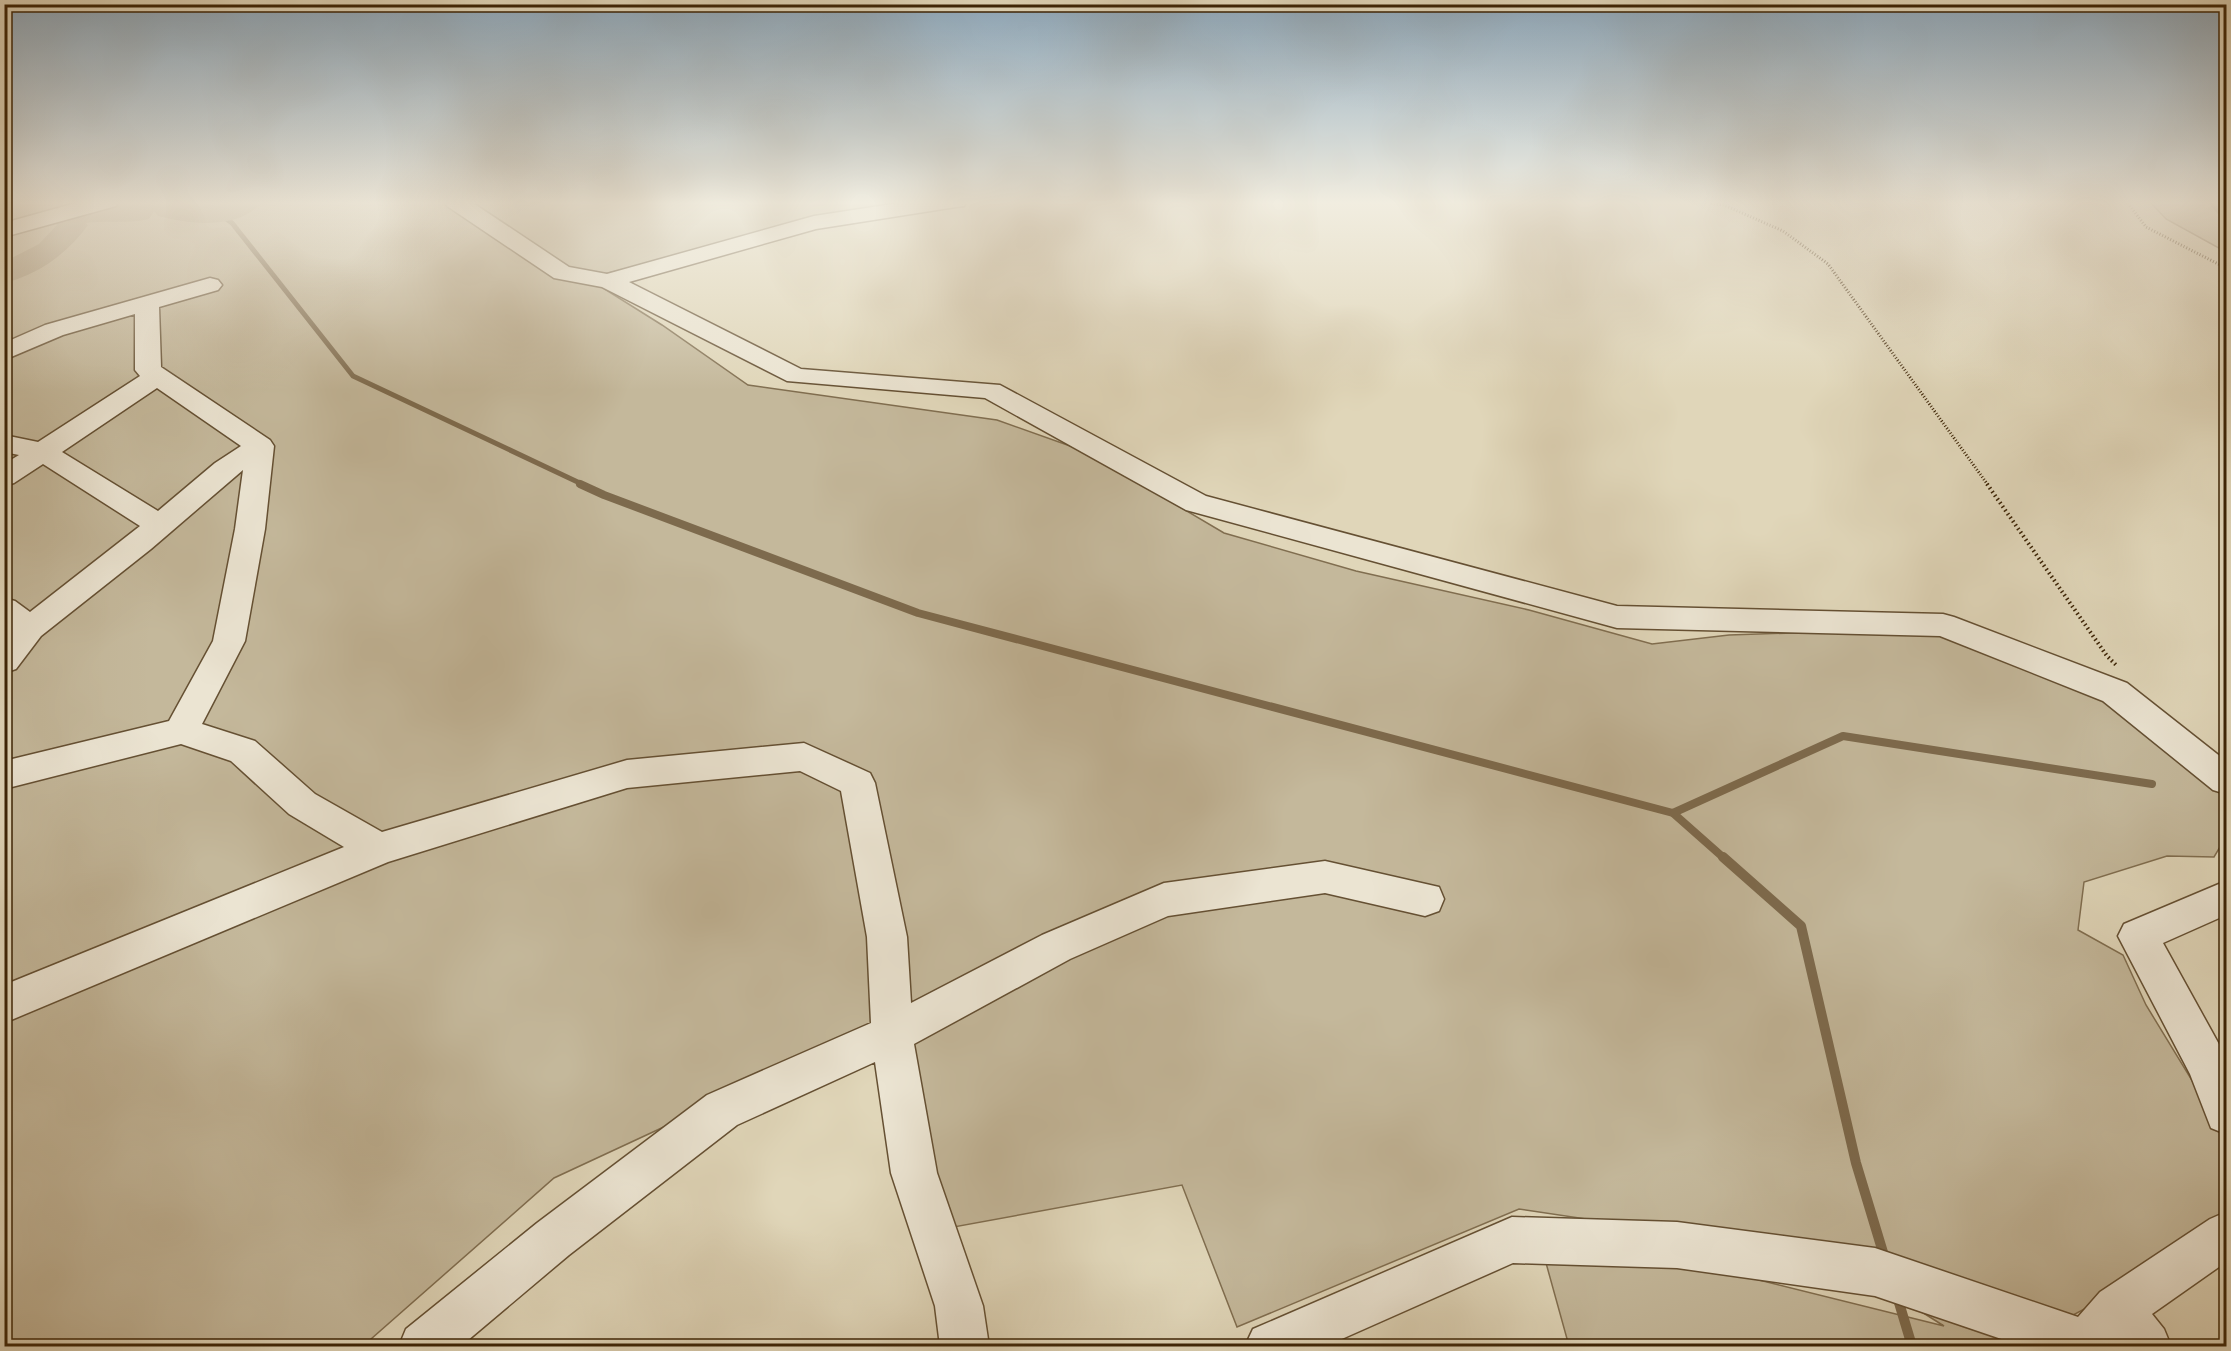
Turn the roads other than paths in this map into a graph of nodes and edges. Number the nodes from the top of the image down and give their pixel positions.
1 (549, 264) edge
2 (668, 264) edge
3 (608, 281) junction
4 (210, 285) dead end
5 (147, 303) junction
6 (4, 352) edge
7 (158, 376) junction
8 (4, 443) edge
9 (260, 446) junction
10 (43, 452) junction
11 (4, 477) edge
12 (160, 525) junction
13 (4, 609) edge
14 (30, 628) junction
15 (4, 661) edge
16 (181, 731) junction
17 (4, 775) edge
18 (2226, 780) edge
19 (379, 849) junction
20 (2226, 898) edge
21 (1425, 899) dead end
22 (4, 1004) edge
23 (892, 1034) junction
24 (2226, 1113) edge
25 (2226, 1235) edge
26 (2117, 1309) junction
27 (423, 1347) edge
28 (965, 1347) edge
29 (1270, 1347) edge
30 (2148, 1347) edge

1 - 3 lane
2 - 3 lane
3 - 18 lane
4 - 5 lane
5 - 6 lane
5 - 7 lane
7 - 9 lane
7 - 10 lane
8 - 10 lane
9 - 12 lane
9 - 16 lane
10 - 11 lane
10 - 12 lane
12 - 14 lane
13 - 14 lane
14 - 15 lane
16 - 17 lane
16 - 19 lane
19 - 22 lane
19 - 23 lane
20 - 24 lane
21 - 23 lane
23 - 27 lane
23 - 28 lane
25 - 26 lane
26 - 29 lane
26 - 30 lane

